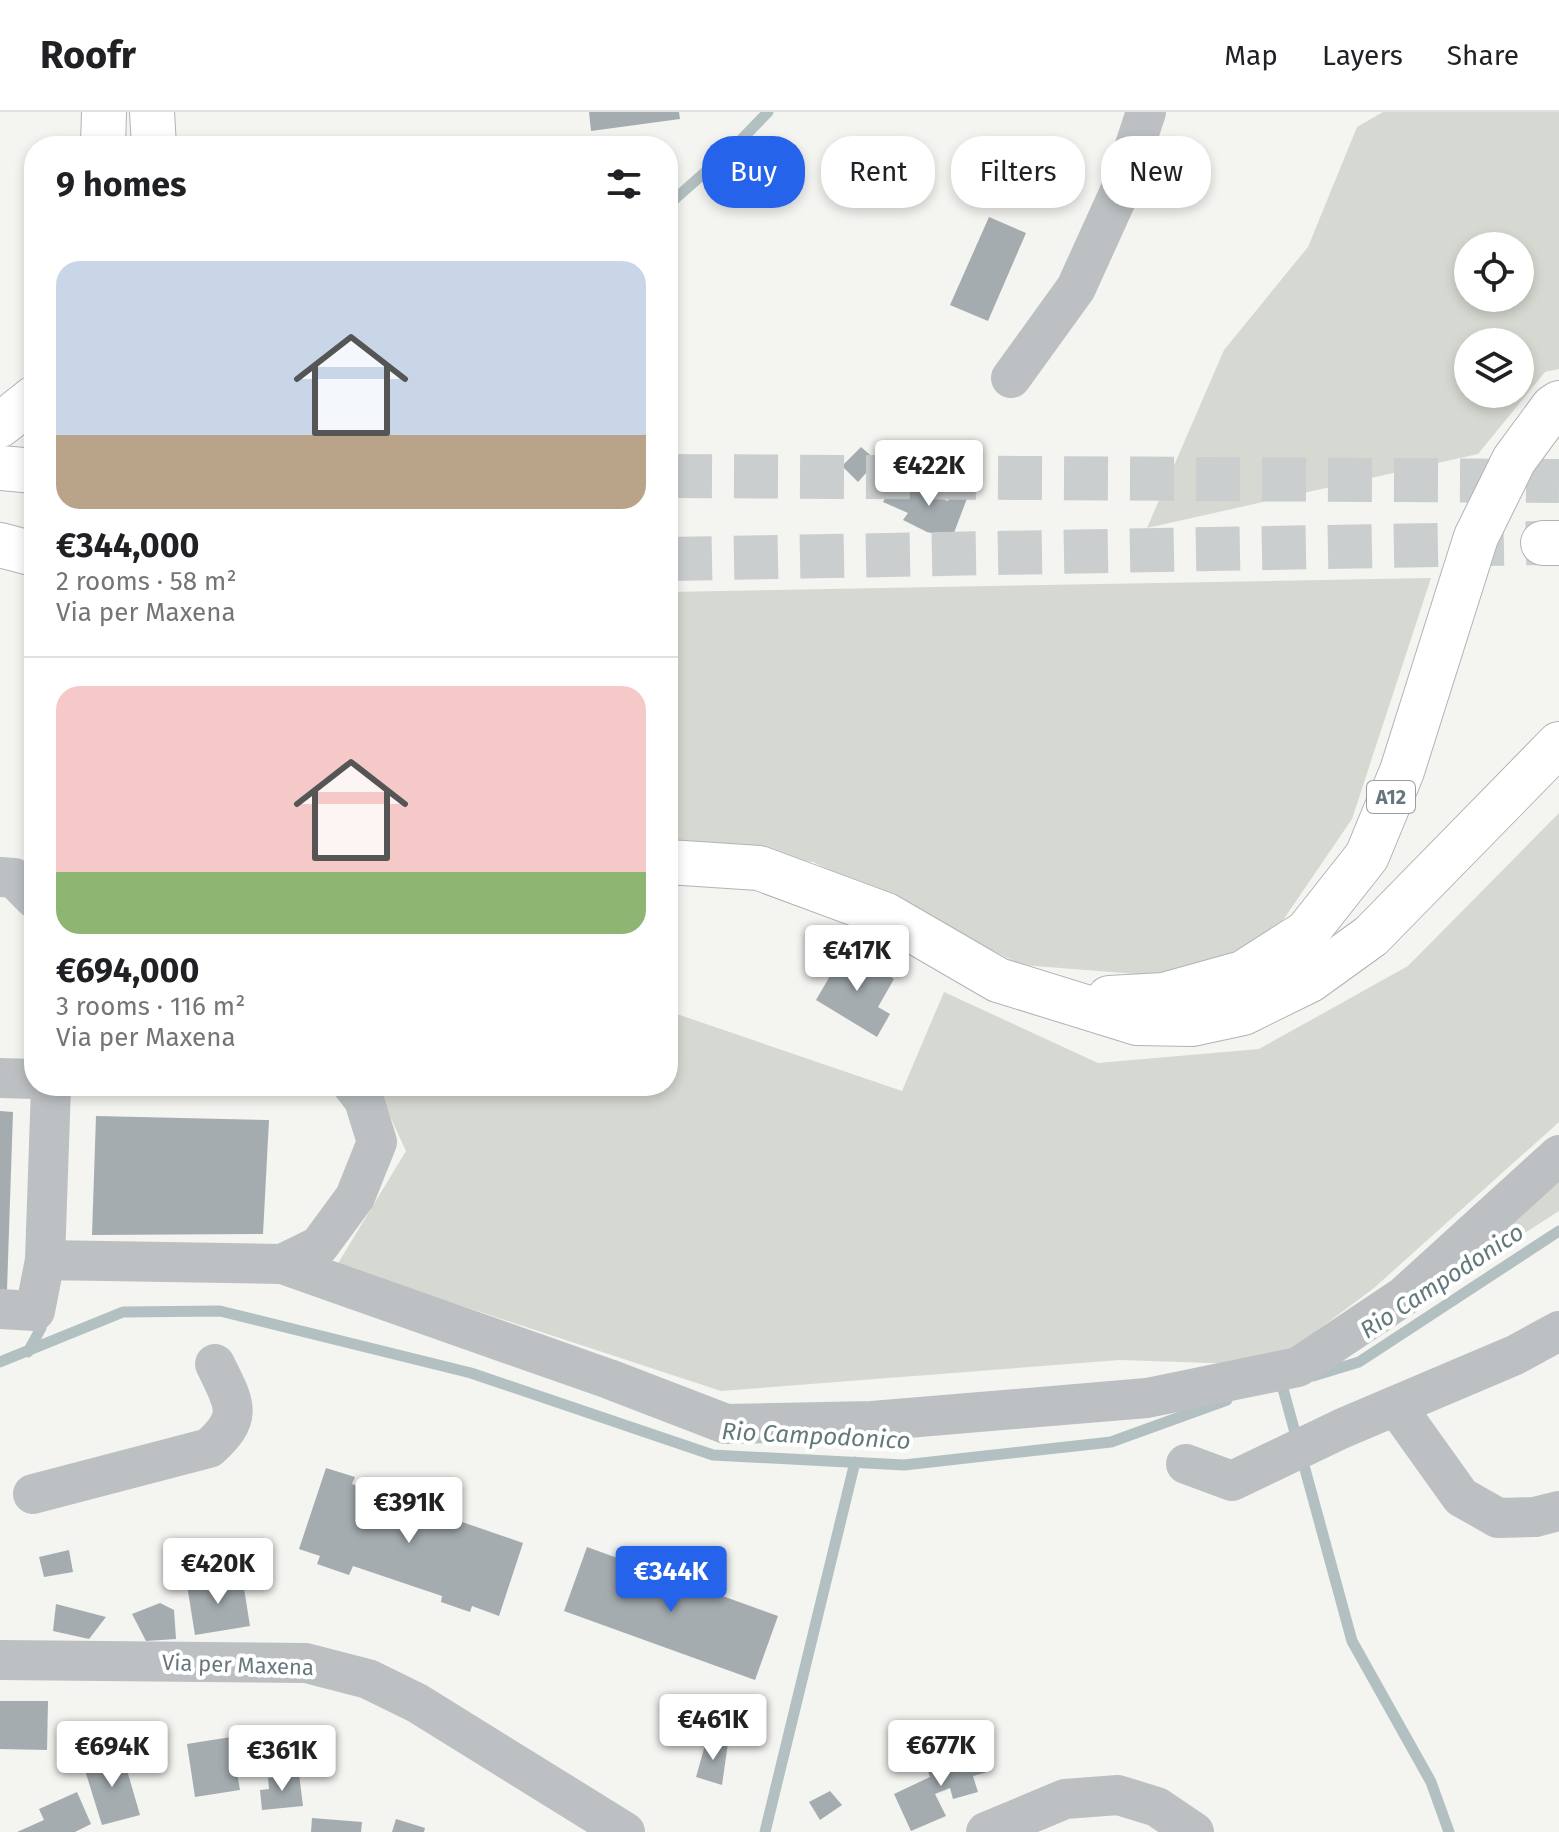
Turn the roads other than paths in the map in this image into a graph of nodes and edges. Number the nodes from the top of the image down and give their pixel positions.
1 (104, 112) edge
2 (152, 112) edge
3 (1146, 112) edge
4 (103, 136) edge
5 (153, 136) edge
6 (1011, 378) dead end
7 (1559, 403) edge
8 (24, 407) edge
9 (0, 425) edge
10 (0, 468) edge
11 (24, 470) edge
12 (0, 530) edge
13 (24, 531) edge
14 (0, 545) edge
15 (24, 551) edge
16 (1559, 744) edge
17 (678, 863) edge
18 (1050, 996) junction
19 (0, 1078) edge
20 (24, 1079) edge
21 (51, 1096) edge
22 (361, 1096) edge
23 (1559, 1155) edge
24 (45, 1260) junction
25 (282, 1264) junction
26 (0, 1309) edge
27 (1559, 1331) edge
28 (215, 1364) dead end
29 (1396, 1406) junction
30 (1186, 1464) dead end
31 (33, 1494) dead end
32 (1559, 1511) edge
33 (0, 1660) edge
34 (625, 1832) edge
35 (986, 1832) edge
36 (1194, 1832) edge

1 - 4 highway
2 - 5 highway
3 - 6 street
7 - 18 highway, A12
8 - 9 highway
10 - 11 highway
12 - 13 highway
14 - 15 highway
16 - 18 highway, A12
17 - 18 highway, A12
19 - 20 street
21 - 24 street
22 - 25 street
23 - 25 street
24 - 25 street
24 - 26 street
27 - 29 street
28 - 31 street
29 - 30 street
29 - 32 street
33 - 34 street, Via per Maxena
35 - 36 street

